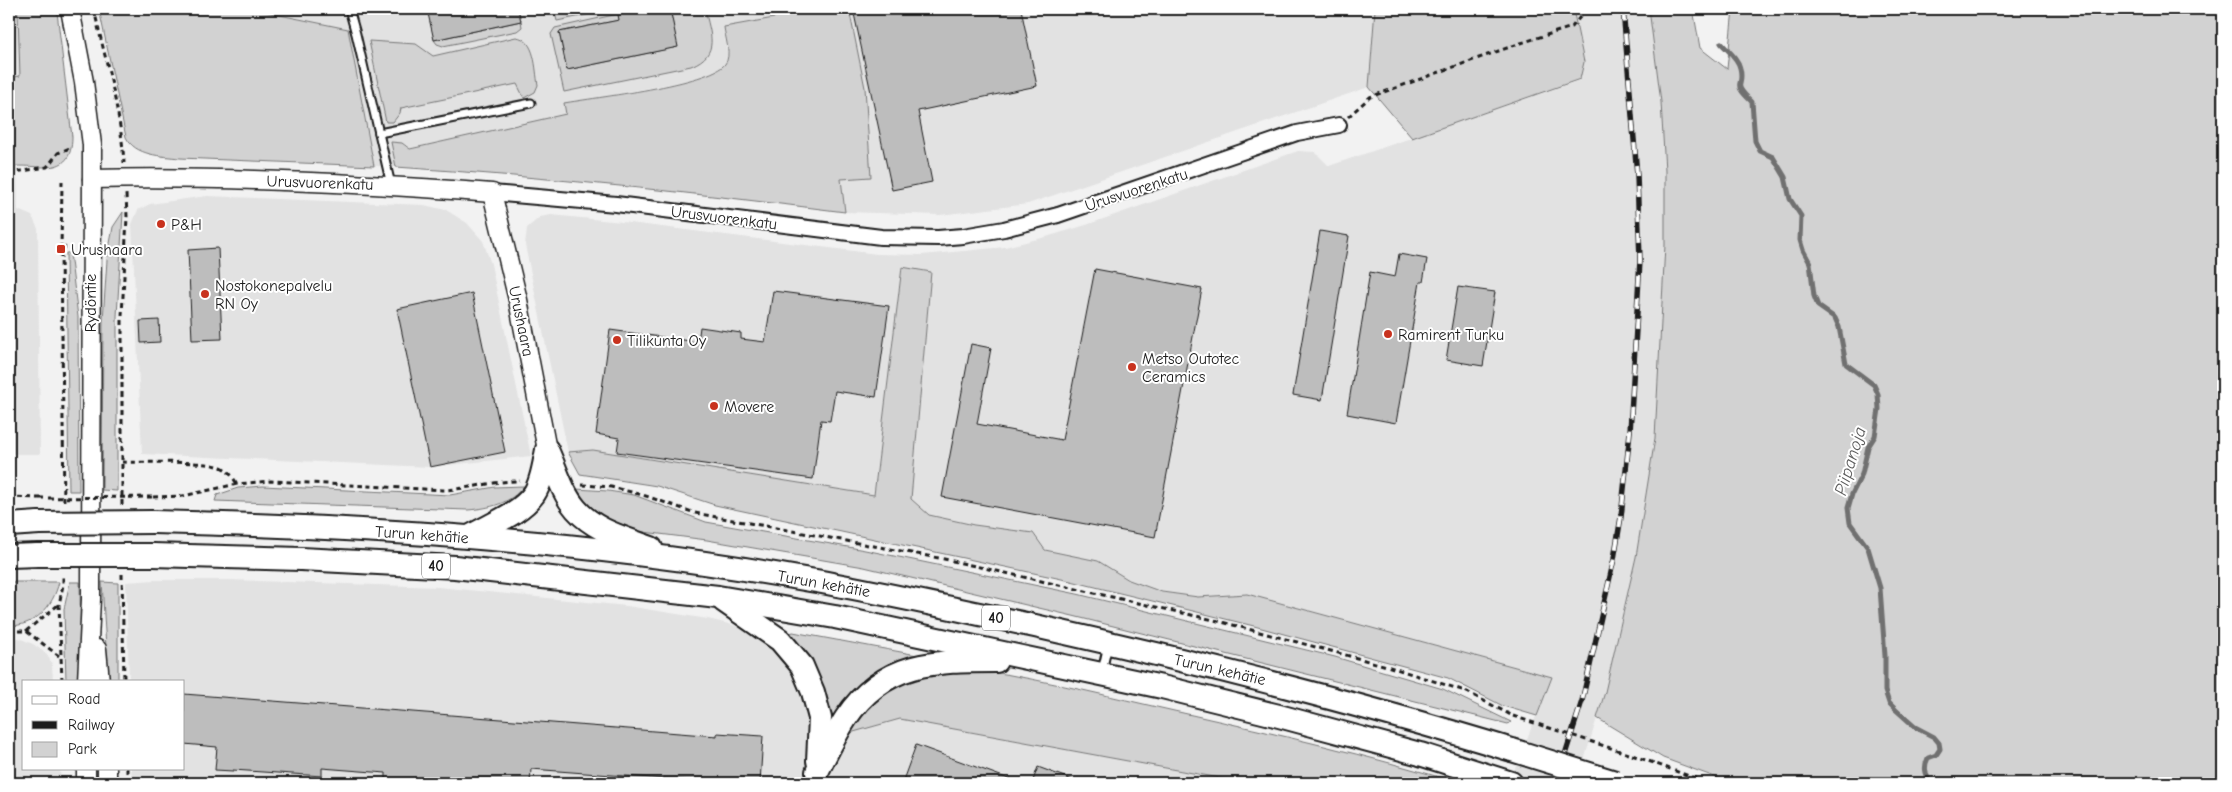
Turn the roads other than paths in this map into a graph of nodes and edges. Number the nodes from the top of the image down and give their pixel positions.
1 (70, 9) edge
2 (349, 9) edge
3 (531, 103) dead end
4 (1339, 125) road end
5 (379, 133) junction
6 (92, 179) junction
7 (391, 185) junction
8 (492, 193) junction
9 (547, 450) junction
10 (9, 524) edge
11 (469, 537) junction
12 (9, 556) edge
13 (682, 560) junction
14 (718, 597) junction
15 (91, 599) junction
16 (1109, 643) junction
17 (1046, 662) junction
18 (1102, 674) junction
19 (86, 680) edge
20 (100, 680) edge
21 (86, 770) edge
22 (106, 770) edge
23 (815, 778) edge
24 (86, 783) edge
25 (108, 783) edge
26 (1511, 783) edge
27 (1616, 783) edge

1 - 6 street, Rydöntie
2 - 5 lane
3 - 5 lane
4 - 8 street, Urusvuorenkatu
5 - 7 lane
6 - 7 street, Urusvuorenkatu
6 - 15 street, Rydöntie
7 - 8 street, Urusvuorenkatu
8 - 9 street, Urushaara
9 - 11 highway
9 - 13 highway
10 - 11 highway, Turun kehätie / 40, bridge
11 - 13 highway, Turun kehätie / 40
12 - 14 highway, Turun kehätie / 40, bridge
13 - 16 highway, Turun kehätie / 40
14 - 17 highway, Turun kehätie / 40
14 - 23 highway
15 - 19 street, Rydöntie
15 - 20 street, Rydöntie
16 - 18 lane
16 - 27 highway, Turun kehätie / 40, bridge
17 - 18 highway, Turun kehätie / 40
17 - 23 highway
18 - 26 highway, Turun kehätie / 40
21 - 24 street
22 - 25 street

